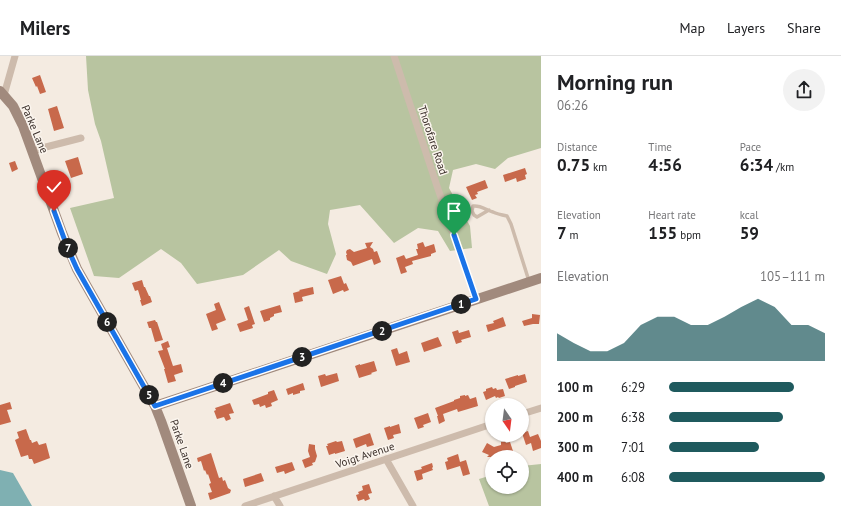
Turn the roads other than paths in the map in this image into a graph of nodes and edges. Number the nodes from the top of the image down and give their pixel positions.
1 (21, 56) edge
2 (394, 56) edge
3 (14, 57) edge
4 (2, 93) edge
5 (81, 138) dead end
6 (32, 152) junction
7 (489, 210) junction
8 (541, 278) edge
9 (529, 282) junction
10 (476, 299) junction
11 (155, 406) junction
12 (541, 408) edge
13 (529, 412) edge
14 (485, 426) edge
15 (386, 459) junction
16 (274, 496) junction
17 (191, 506) edge
18 (245, 506) edge
19 (280, 506) edge
20 (413, 506) edge

1 - 3 street
2 - 10 street, Thorofare Road
3 - 4 street
4 - 6 main road, Parke Lane
5 - 6 street
6 - 11 main road, Parke Lane
7 - 7 lane
7 - 9 lane
8 - 9 main road
9 - 10 main road
10 - 11 main road
11 - 17 main road, Parke Lane
12 - 13 street
14 - 15 street, Voigt Avenue
15 - 16 street, Voigt Avenue
15 - 20 street
16 - 18 street, Voigt Avenue
16 - 19 street

